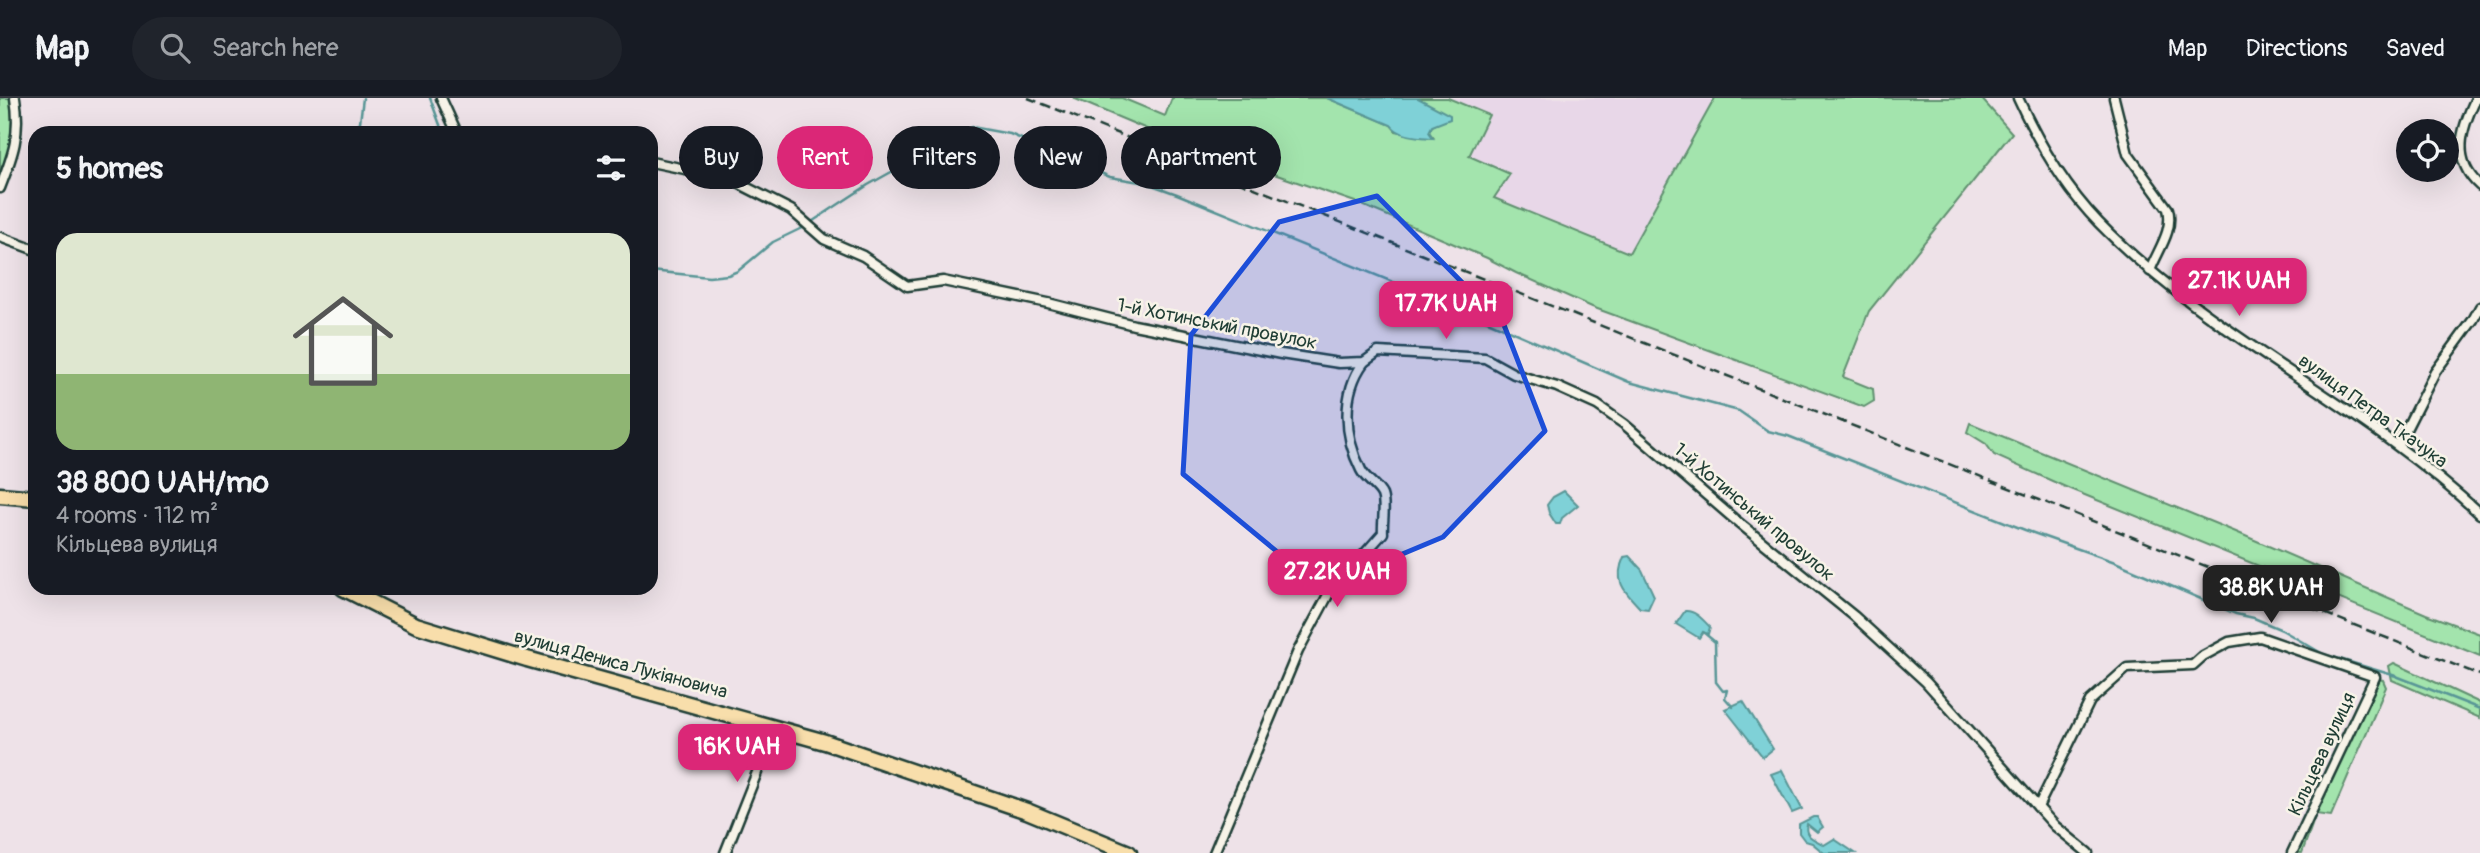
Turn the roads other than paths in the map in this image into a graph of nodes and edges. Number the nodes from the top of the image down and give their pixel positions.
1 (15, 98) edge
2 (441, 98) edge
3 (2018, 98) edge
4 (2114, 98) edge
5 (2476, 98) edge
6 (454, 126) edge
7 (0, 160) edge
8 (658, 163) edge
9 (10, 164) junction
10 (2480, 186) edge
11 (0, 188) edge
12 (0, 237) edge
13 (28, 247) edge
14 (2150, 271) junction
15 (2480, 307) edge
16 (1364, 362) junction
17 (2398, 444) junction
18 (0, 495) edge
19 (28, 497) edge
20 (2480, 514) edge
21 (356, 595) edge
22 (775, 727) junction
23 (2038, 807) junction
24 (1126, 852) edge
25 (725, 853) edge
26 (1214, 853) edge
27 (2088, 853) edge
28 (2292, 853) edge

1 - 9 street
2 - 6 street
3 - 14 street, вулиця Петра Ткачука
4 - 14 street
5 - 10 street
7 - 9 street
8 - 16 street, 1-й Хотинський провулок
9 - 11 street
12 - 13 street
14 - 17 street, вулиця Петра Ткачука
15 - 17 street
16 - 23 street, 1-й Хотинський провулок
16 - 26 street
17 - 20 street, вулиця Петра Ткачука
18 - 19 highway
21 - 22 highway, вулиця Дениса Лукіяновича
22 - 24 highway, вулиця Дениса Лукіяновича
22 - 25 street
23 - 27 street, 1-й Хотинський провулок
23 - 28 street, Кільцева вулиця

